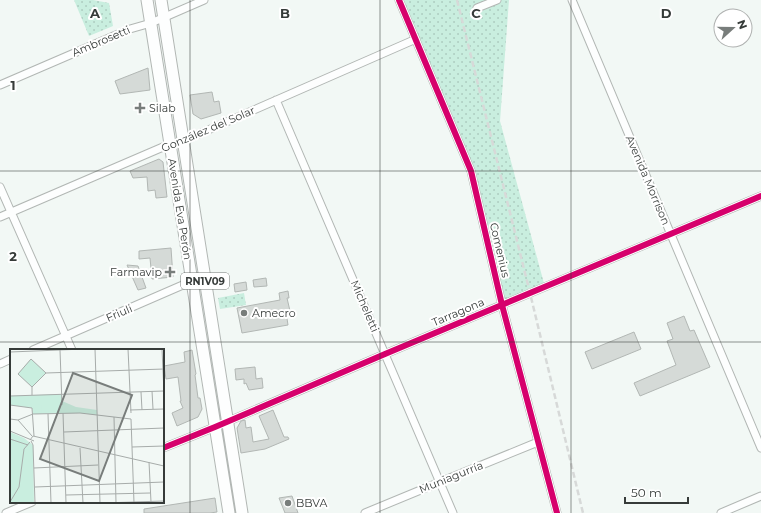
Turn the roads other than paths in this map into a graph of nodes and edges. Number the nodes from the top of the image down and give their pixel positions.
1 (147, 0) edge
2 (161, 0) edge
3 (204, 0) edge
4 (399, 0) edge
5 (498, 0) edge
6 (572, 0) edge
7 (477, 8) dead end
8 (164, 17) junction
9 (151, 23) junction
10 (416, 39) junction
11 (0, 85) edge
12 (276, 100) junction
13 (183, 141) junction
14 (170, 144) junction
15 (0, 187) edge
16 (761, 196) edge
17 (11, 212) junction
18 (0, 217) edge
19 (671, 234) junction
20 (204, 274) junction
21 (192, 281) junction
22 (502, 305) junction
23 (66, 336) junction
24 (35, 349) edge
25 (72, 349) edge
26 (385, 354) junction
27 (10, 359) edge
28 (0, 364) edge
29 (227, 422) junction
30 (215, 427) junction
31 (538, 442) junction
32 (164, 448) edge
33 (761, 448) edge
34 (440, 482) junction
35 (761, 496) edge
36 (30, 503) edge
37 (6, 513) edge
38 (229, 513) edge
39 (242, 513) edge
40 (365, 513) edge
41 (453, 513) edge
42 (556, 513) edge
43 (721, 513) edge

1 - 9 main road, Avenida Eva Perón / RN1V09
2 - 8 main road, Avenida Eva Perón / RN1V09
3 - 8 street, Ambrosetti
4 - 10 street, Comenius
5 - 7 street
6 - 19 street, Avenida Morrison
8 - 9 street, Ambrosetti
8 - 13 main road, Avenida Eva Perón / RN1V09
9 - 11 street, Ambrosetti
9 - 14 main road, Avenida Eva Perón / RN1V09
10 - 12 street, González del Solar
10 - 22 street, Comenius
12 - 13 street, González del Solar
12 - 26 street, Micheletti
13 - 14 street, González del Solar
13 - 20 main road, Avenida Eva Perón / RN1V09
14 - 17 street, González del Solar
14 - 21 main road, Avenida Eva Perón / RN1V09
15 - 17 street
16 - 19 street, Tarragona
17 - 18 street, González del Solar
17 - 23 street
19 - 22 street, Tarragona
19 - 33 street, Avenida Morrison
20 - 21 street, Friuli
20 - 29 main road, Avenida Eva Perón / RN1V09
21 - 23 street, Friuli
21 - 30 main road, Avenida Eva Perón / RN1V09
22 - 26 street, Tarragona
22 - 31 street, Comenius
23 - 24 street, Friuli
23 - 25 street
26 - 29 street, Tarragona
26 - 34 street, Micheletti
27 - 28 street
29 - 30 street, Tarragona
29 - 39 main road, Avenida Eva Perón / RN1V09
30 - 32 street, Tarragona
30 - 38 main road, Avenida Eva Perón / RN1V09
31 - 34 street, Muniagurría
31 - 42 street, Comenius
34 - 40 street, Muniagurría
34 - 41 street, Micheletti
35 - 43 street
36 - 37 street

